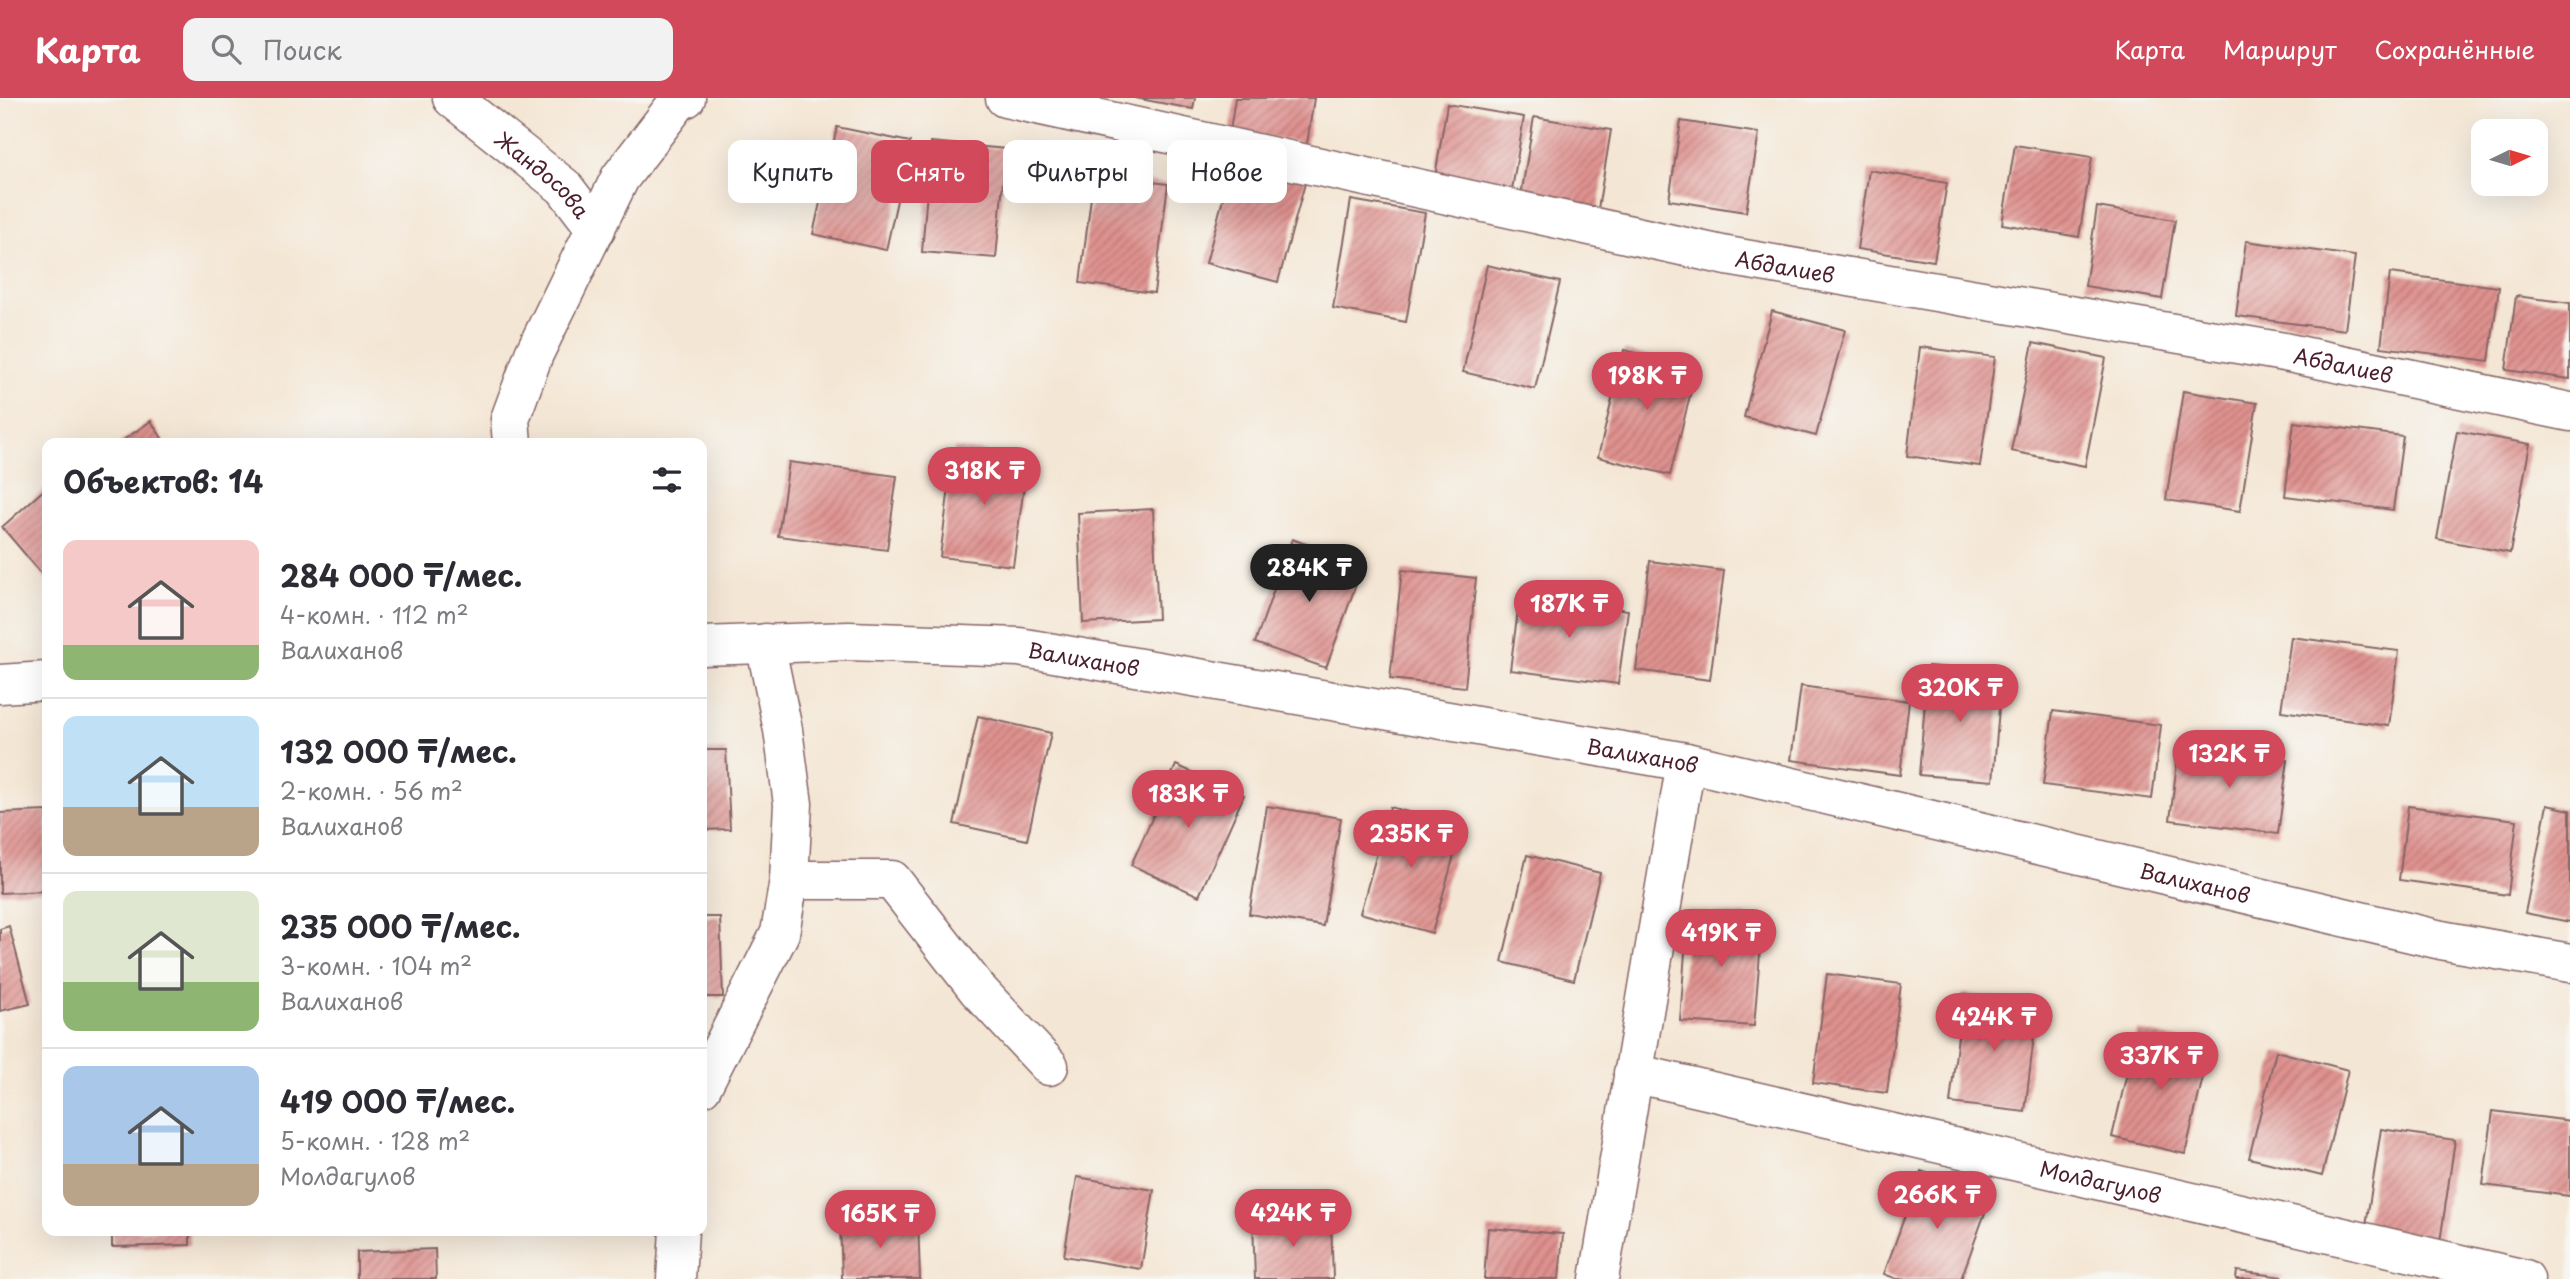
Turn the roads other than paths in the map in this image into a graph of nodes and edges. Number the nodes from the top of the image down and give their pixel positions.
1 (452, 98) edge
2 (1005, 98) edge
3 (679, 99) edge
4 (596, 229) junction
5 (2570, 412) edge
6 (512, 438) edge
7 (708, 641) edge
8 (765, 643) junction
9 (42, 681) edge
10 (0, 684) edge
11 (1686, 762) junction
12 (789, 880) junction
13 (2570, 963) edge
14 (1049, 1066) dead end
15 (1633, 1073) junction
16 (707, 1077) edge
17 (679, 1236) edge
18 (676, 1279) edge
19 (1599, 1279) edge
20 (2525, 1279) edge

1 - 4 street, Жандосова
2 - 5 street, Абдалиев
3 - 4 street
4 - 6 street
7 - 8 street, Валиханов
8 - 11 street, Валиханов
8 - 12 street
9 - 10 street
11 - 13 street, Валиханов
11 - 15 street
12 - 14 street
12 - 16 street
15 - 19 street
15 - 20 street, Молдагулов
17 - 18 street

